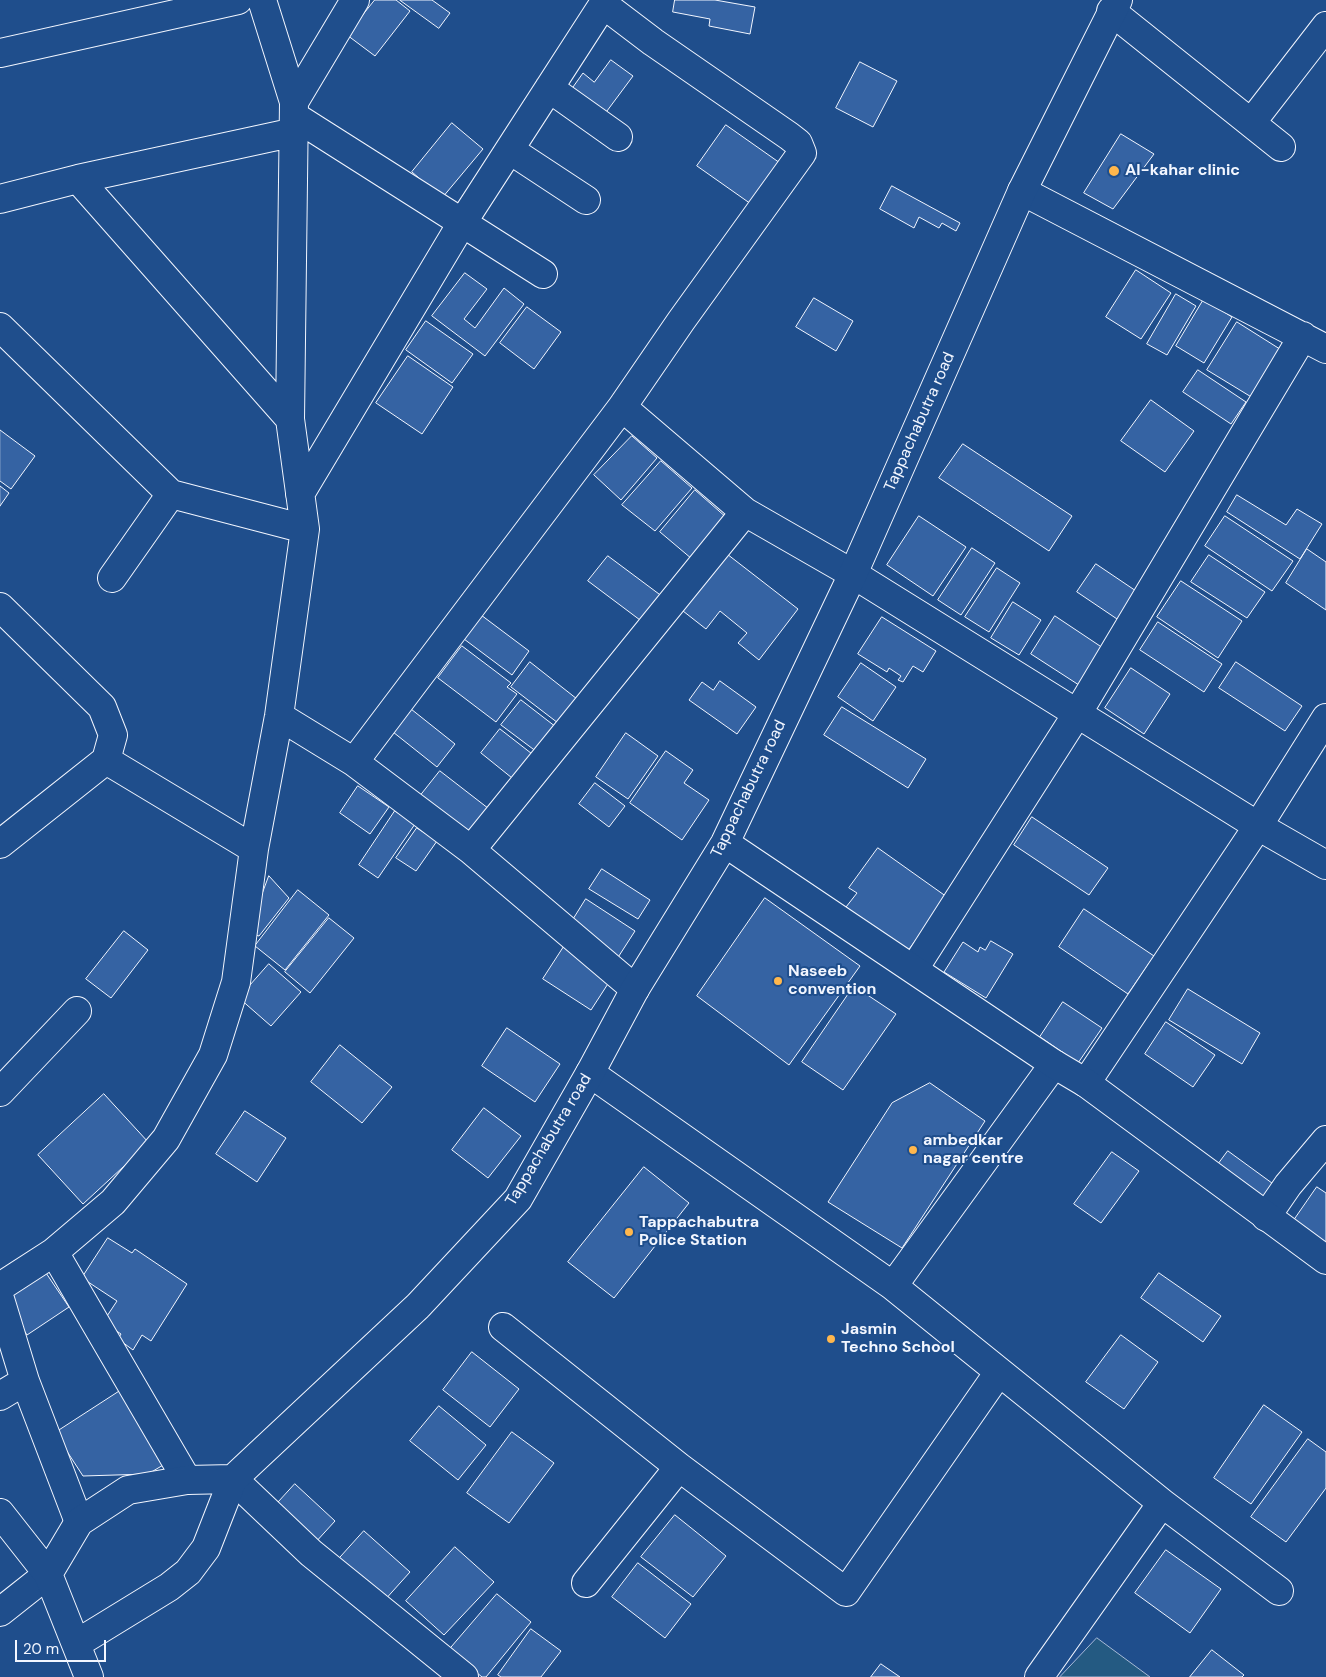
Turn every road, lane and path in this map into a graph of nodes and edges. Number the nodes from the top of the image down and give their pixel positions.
1 (238, 0) edge
2 (262, 0) edge
3 (355, 0) edge
4 (604, 2) edge
5 (1114, 5) edge
6 (1326, 26) edge
7 (0, 53) edge
8 (549, 88) junction
9 (294, 117) junction
10 (1251, 123) junction
11 (618, 137) dead end
12 (1281, 147) dead end
13 (510, 150) junction
14 (78, 179) junction
15 (1022, 191) junction
16 (0, 199) edge
17 (586, 200) dead end
18 (462, 223) junction
19 (543, 274) dead end
20 (0, 327) edge
21 (1315, 342) edge
22 (622, 407) junction
23 (290, 419) junction
24 (171, 494) junction
25 (300, 494) junction
26 (745, 512) junction
27 (305, 529) junction
28 (853, 574) junction
29 (112, 578) dead end
30 (0, 607) edge
31 (1078, 714) junction
32 (279, 716) junction
33 (1326, 718) edge
34 (106, 760) junction
35 (354, 762) junction
36 (1258, 826) junction
37 (725, 843) junction
38 (0, 844) edge
39 (254, 848) junction
40 (471, 850) junction
41 (1326, 865) edge
42 (914, 970) junction
43 (635, 988) junction
44 (77, 1012) dead end
45 (1054, 1064) junction
46 (590, 1073) junction
47 (1086, 1083) junction
48 (0, 1092) edge
49 (1326, 1140) edge
50 (1266, 1216) junction
51 (54, 1252) junction
52 (1326, 1260) edge
53 (893, 1286) junction
54 (0, 1287) edge
55 (0, 1299) edge
56 (502, 1327) dead end
57 (999, 1372) junction
58 (26, 1381) junction
59 (0, 1396) edge
60 (679, 1467) junction
61 (233, 1479) junction
62 (187, 1480) junction
63 (1162, 1503) junction
64 (0, 1513) edge
65 (79, 1522) junction
66 (48, 1574) junction
67 (586, 1584) dead end
68 (1279, 1591) dead end
69 (0, 1612) edge
70 (76, 1644) junction
71 (89, 1677) edge
72 (464, 1677) edge
73 (1039, 1677) edge

1 - 7 street
2 - 9 street
3 - 9 street
4 - 8 street
4 - 22 street
5 - 10 street
5 - 15 street, Tappachabutra road
6 - 10 street
8 - 11 street
8 - 13 street
9 - 14 street
9 - 18 street
9 - 23 street
10 - 12 street
13 - 17 street
13 - 18 street
14 - 16 street
14 - 23 street
15 - 21 street
15 - 28 street, Tappachabutra road
18 - 19 street
18 - 25 street
20 - 24 street
21 - 31 street
22 - 26 street
22 - 35 street
23 - 25 street
24 - 27 street
24 - 29 street
25 - 27 street
26 - 28 street
26 - 40 street
27 - 32 street
28 - 31 street
28 - 37 street, Tappachabutra road
30 - 34 street
31 - 36 street
31 - 42 street
32 - 35 street
32 - 39 street
33 - 36 street
34 - 38 street
34 - 39 street
35 - 40 street
36 - 41 street
36 - 47 street
37 - 42 street
37 - 43 street, Tappachabutra road
39 - 51 street
40 - 43 street
42 - 45 street
43 - 46 street, Tappachabutra road
44 - 48 street
45 - 47 street
45 - 53 street
46 - 53 street
46 - 61 street, Tappachabutra road
47 - 50 street
49 - 50 street
50 - 52 street
51 - 54 street
51 - 62 street
53 - 57 street
55 - 58 street
56 - 60 street
57 - 60 street
57 - 63 street
58 - 59 street
58 - 65 street
60 - 67 street
61 - 62 street
61 - 70 street, Tappachabutra road
61 - 72 street
62 - 65 street
63 - 68 street
63 - 73 street
64 - 66 street
65 - 66 street
66 - 69 street
66 - 70 street
70 - 71 street

